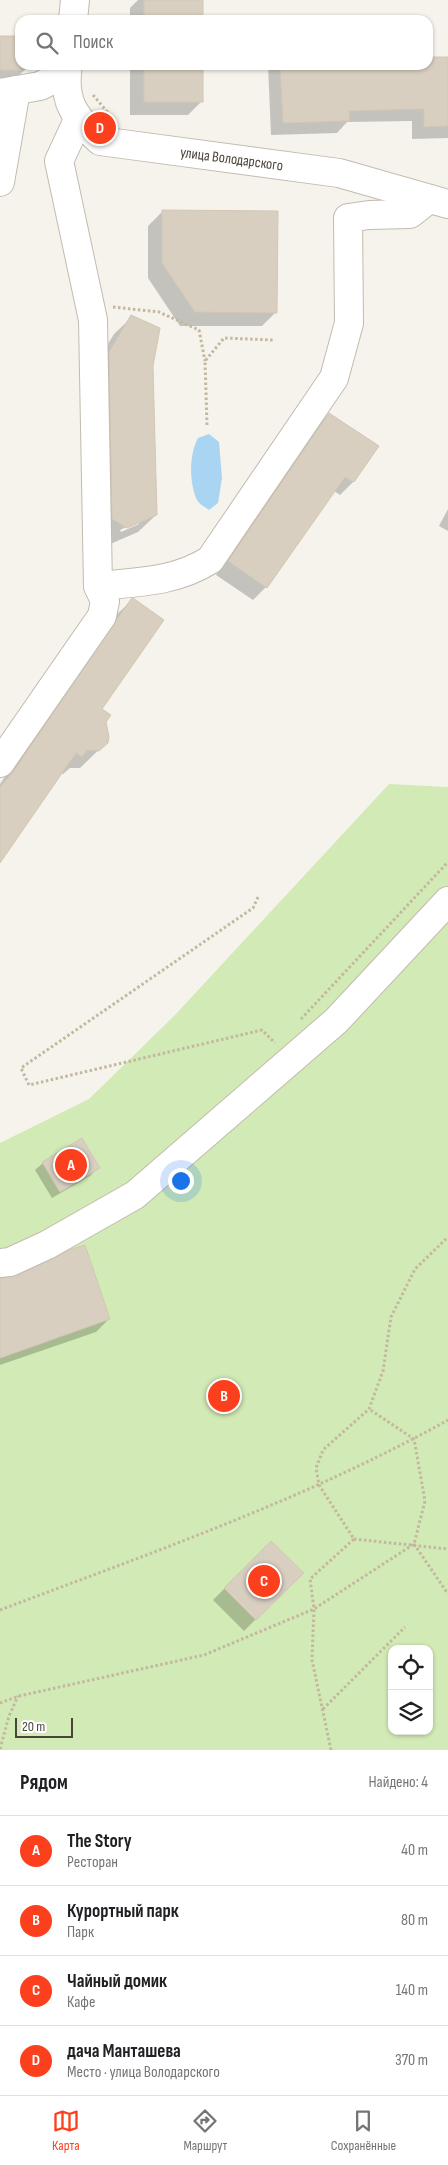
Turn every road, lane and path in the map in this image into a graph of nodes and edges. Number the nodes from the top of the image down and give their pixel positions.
1 (75, 0) edge
2 (74, 15) edge
3 (67, 79) edge
4 (19, 94) edge
5 (78, 120) junction
6 (0, 182) edge
7 (438, 202) edge
8 (89, 304) junction
9 (273, 340) dead end
10 (205, 362) junction
11 (207, 425) dead end
12 (98, 586) junction
13 (0, 764) edge
14 (448, 862) edge
15 (258, 896) dead end
16 (448, 901) edge
17 (296, 1023) dead end
18 (283, 1037) dead end
19 (276, 1044) junction
20 (269, 1051) dead end
21 (448, 1237) edge
22 (0, 1263) edge
23 (369, 1409) junction
24 (448, 1420) edge
25 (414, 1439) junction
26 (319, 1485) junction
27 (354, 1539) junction
28 (414, 1544) junction
29 (448, 1549) edge
30 (448, 1594) edge
31 (314, 1609) junction
32 (0, 1610) edge
33 (405, 1627) dead end
34 (18, 1696) junction
35 (0, 1703) edge
36 (322, 1710) junction
37 (0, 1749) edge
38 (331, 1750) edge

1 - 2 street
3 - 4 street
3 - 5 street, улица Володарского
4 - 6 street
5 - 7 street, улица Володарского
5 - 8 street
7 - 12 street
8 - 10 path
8 - 12 street
9 - 10 path
10 - 11 path
12 - 13 street
14 - 17 path
15 - 19 path
16 - 22 street
18 - 19 path
19 - 20 path
21 - 23 path
23 - 25 path
23 - 26 path
24 - 25 path
25 - 26 path
25 - 28 path
26 - 27 path
26 - 32 path
27 - 28 path
27 - 31 path
28 - 29 path
28 - 30 path
28 - 31 path
31 - 34 path
31 - 36 path
33 - 36 path
34 - 35 path
34 - 37 path
36 - 38 path

